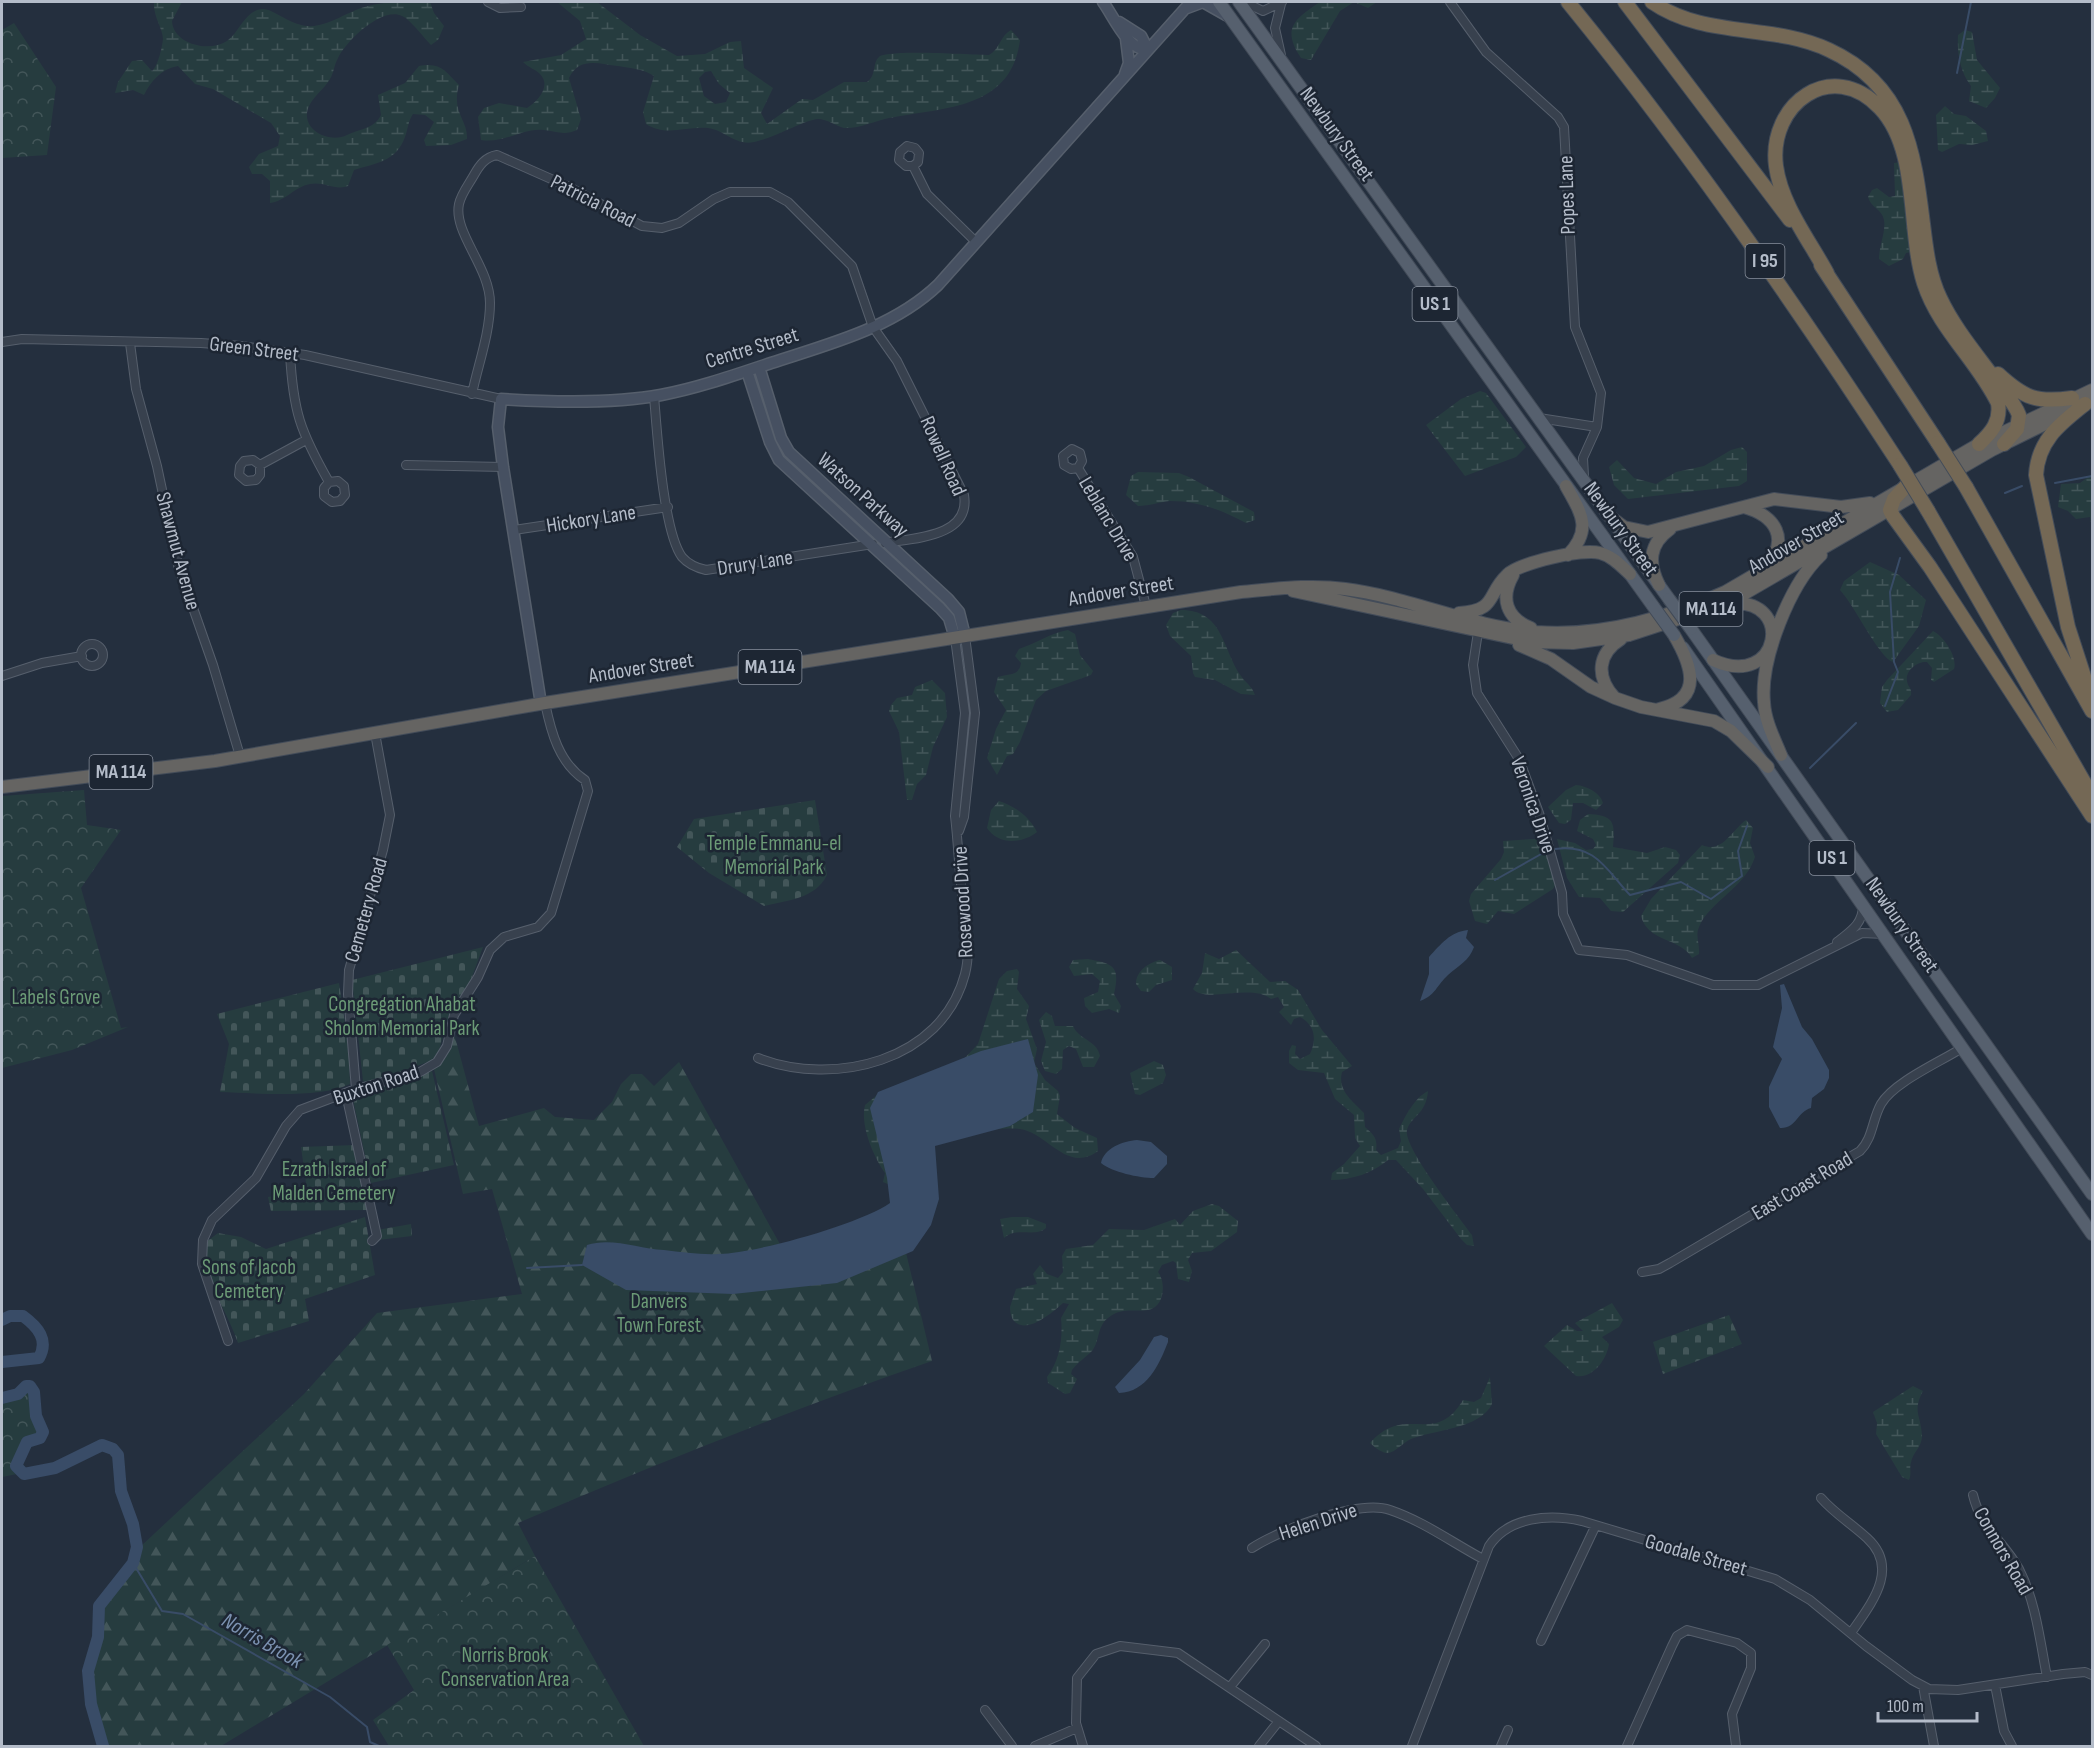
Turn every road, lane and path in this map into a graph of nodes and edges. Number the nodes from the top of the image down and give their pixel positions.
1 (488, 2) edge
2 (1103, 2) edge
3 (1219, 2) edge
4 (1242, 2) edge
5 (1450, 2) edge
6 (1557, 2) edge
7 (1568, 2) edge
8 (1625, 2) edge
9 (1652, 2) edge
10 (1282, 3) edge
11 (1187, 6) edge
12 (521, 8) dead end
13 (1173, 21) junction
14 (1236, 25) junction
15 (1130, 35) junction
16 (1148, 50) junction
17 (1282, 62) junction
18 (1619, 65) junction
19 (1123, 78) junction
20 (913, 166) dead end
21 (976, 242) junction
22 (1827, 273) junction
23 (873, 327) junction
24 (2, 342) edge
25 (130, 343) junction
26 (290, 353) junction
27 (1978, 354) junction
28 (759, 367) junction
29 (747, 371) junction
30 (2092, 390) edge
31 (472, 394) junction
32 (654, 396) junction
33 (501, 399) junction
34 (2083, 401) edge
35 (1539, 418) junction
36 (2019, 423) junction
37 (1597, 427) junction
38 (306, 440) junction
39 (1979, 444) junction
40 (2004, 444) junction
41 (260, 465) dead end
42 (406, 465) dead end
43 (503, 467) junction
44 (1078, 468) dead end
45 (329, 482) dead end
46 (1907, 485) joint
47 (1566, 486) junction
48 (1588, 489) junction
49 (1889, 503) junction
50 (668, 507) junction
51 (1744, 507) junction
52 (1608, 515) junction
53 (1672, 527) junction
54 (514, 530) junction
55 (1843, 536) junction
56 (887, 543) junction
57 (870, 545) junction
58 (1568, 555) junction
59 (1518, 569) junction
60 (1762, 572) junction
61 (1630, 574) junction
62 (1659, 585) junction
63 (1286, 589) junction
64 (1146, 606) junction
65 (1715, 608) junction
66 (1443, 613) junction
67 (1478, 632) junction
68 (1546, 633) junction
69 (1629, 635) junction
70 (1674, 635) junction
71 (1498, 636) junction
72 (960, 637) junction
73 (82, 656) dead end
74 (1713, 660) junction
75 (2, 676) edge
76 (1615, 698) junction
77 (2092, 700) edge
78 (543, 704) junction
79 (1655, 710) junction
80 (2092, 711) edge
81 (375, 733) junction
82 (1781, 755) junction
83 (240, 756) junction
84 (1768, 767) junction
85 (2, 787) edge
86 (2092, 796) edge
87 (2092, 816) edge
88 (1863, 902) junction
89 (1885, 934) junction
90 (1829, 949) junction
91 (1962, 1048) junction
92 (758, 1058) dead end
93 (356, 1089) junction
94 (346, 1094) junction
95 (2092, 1194) edge
96 (2092, 1234) edge
97 (372, 1241) dead end
98 (1642, 1272) dead end
99 (228, 1341) dead end
100 (1973, 1496) dead end
101 (1821, 1498) dead end
102 (1595, 1527) junction
103 (1252, 1548) dead end
104 (1483, 1559) junction
105 (1851, 1633) junction
106 (1541, 1641) dead end
107 (1265, 1644) dead end
108 (2092, 1675) edge
109 (2047, 1677) junction
110 (1995, 1685) junction
111 (1923, 1686) junction
112 (1230, 1687) junction
113 (985, 1710) dead end
114 (1279, 1721) junction
115 (1077, 1728) junction
116 (1508, 1730) dead end
117 (1011, 1746) edge
118 (1035, 1746) edge
119 (1083, 1746) edge
120 (1259, 1746) edge
121 (1316, 1746) edge
122 (1412, 1746) edge
123 (1501, 1746) edge
124 (1627, 1746) edge
125 (1737, 1746) edge
126 (1934, 1746) edge
127 (2012, 1746) edge

1 - 12 street
2 - 15 main road
3 - 14 main road, Newbury Street / US 1
4 - 10 street
4 - 17 main road, Newbury Street / US 1
5 - 37 street, Popes Lane
6 - 18 highway
7 - 18 highway, I 95
8 - 22 highway, I 95
9 - 27 highway
10 - 17 street
11 - 13 main road, Centre Street
11 - 14 main road, Centre Street
13 - 15 main road
13 - 16 main road, Centre Street
14 - 47 main road, Newbury Street / US 1
15 - 16 main road
15 - 19 main road
16 - 19 main road, Centre Street
17 - 35 main road, Newbury Street / US 1
18 - 86 highway, I 95, bridge
19 - 21 main road, Centre Street
20 - 21 street
21 - 23 main road, Centre Street
22 - 39 highway
22 - 80 highway, I 95, bridge
23 - 28 main road, Centre Street
23 - 31 street, Patricia Road
23 - 56 street, Rowell Road
24 - 25 street, Green Street
25 - 26 street, Green Street
25 - 83 street, Shawmut Avenue
26 - 31 street, Green Street
26 - 38 street
27 - 34 highway
27 - 36 highway
28 - 29 main road, Centre Street
28 - 56 main road, Watson Parkway
29 - 32 main road, Centre Street
29 - 57 main road, Watson Parkway
30 - 34 highway, Andover Street / MA 114
31 - 33 street, Green Street
32 - 33 main road, Centre Street
32 - 50 street, Drury Lane
33 - 43 main road
34 - 36 highway, Andover Street / MA 114
34 - 40 highway, Andover Street / MA 114
34 - 77 highway
35 - 37 street
35 - 48 main road, Newbury Street / US 1
36 - 39 highway, Andover Street / MA 114
36 - 40 highway
37 - 48 street, Popes Lane
38 - 41 street
38 - 45 street
39 - 46 highway, Andover Street / MA 114
40 - 49 highway, Andover Street / MA 114
42 - 43 street
43 - 54 main road
44 - 64 street, Leblanc Drive
46 - 49 highway
47 - 58 highway
47 - 61 main road, Newbury Street / US 1
48 - 52 main road, Newbury Street / US 1
49 - 51 highway
49 - 55 highway, Andover Street / MA 114
49 - 60 highway, Andover Street / MA 114
49 - 87 highway
50 - 54 street, Hickory Lane
50 - 57 street, Drury Lane
51 - 53 highway
51 - 60 highway
52 - 53 highway
52 - 62 main road, Newbury Street / US 1
53 - 62 highway
54 - 78 main road
55 - 65 highway, Andover Street / MA 114
55 - 82 highway
56 - 57 street, Drury Lane
56 - 72 main road, Watson Parkway
57 - 72 main road, Watson Parkway
58 - 59 highway
58 - 61 highway
59 - 66 highway
59 - 68 highway
60 - 68 highway, Andover Street / MA 114
61 - 70 main road, Newbury Street / US 1, bridge
62 - 74 main road, Newbury Street / US 1, bridge
63 - 64 highway, Andover Street / MA 114
63 - 66 highway, Andover Street / MA 114
63 - 67 highway, Andover Street / MA 114
64 - 72 highway, Andover Street / MA 114
65 - 69 highway, Andover Street / MA 114
65 - 74 highway
66 - 68 highway, Andover Street / MA 114
67 - 71 highway, Andover Street / MA 114
67 - 90 street, Veronica Drive
69 - 71 highway, Andover Street / MA 114
69 - 76 highway
70 - 79 highway
70 - 84 main road, Newbury Street / US 1
71 - 76 highway
72 - 78 highway, Andover Street / MA 114
72 - 92 street, Rosewood Drive
73 - 75 street
74 - 82 main road, Newbury Street / US 1
76 - 79 highway
78 - 81 highway, Andover Street / MA 114
78 - 93 street, Buxton Road
79 - 84 highway
81 - 83 highway, Andover Street / MA 114
81 - 93 street, Cemetery Road
82 - 95 main road, Newbury Street / US 1
83 - 85 highway, Andover Street / MA 114
84 - 88 main road, Newbury Street / US 1
88 - 89 main road, Newbury Street / US 1
88 - 90 street
89 - 90 street
89 - 91 main road, Newbury Street / US 1
91 - 96 main road, Newbury Street / US 1
91 - 98 street, East Coast Road
93 - 94 street, Buxton Road
94 - 97 street
94 - 99 street, Buxton Road
100 - 109 street, Connors Road
101 - 105 street
102 - 104 street, Goodale Street
102 - 105 street, Goodale Street
102 - 106 street
103 - 104 street, Helen Drive
104 - 122 street, Goodale Street
105 - 111 street, Goodale Street
107 - 112 street
108 - 109 street, Goodale Street
109 - 110 street, Goodale Street
110 - 111 street, Goodale Street
110 - 127 street
111 - 126 street
112 - 114 street
112 - 115 street
113 - 117 street
114 - 120 street
114 - 121 street
115 - 118 street
115 - 119 street
116 - 123 street
124 - 125 street

